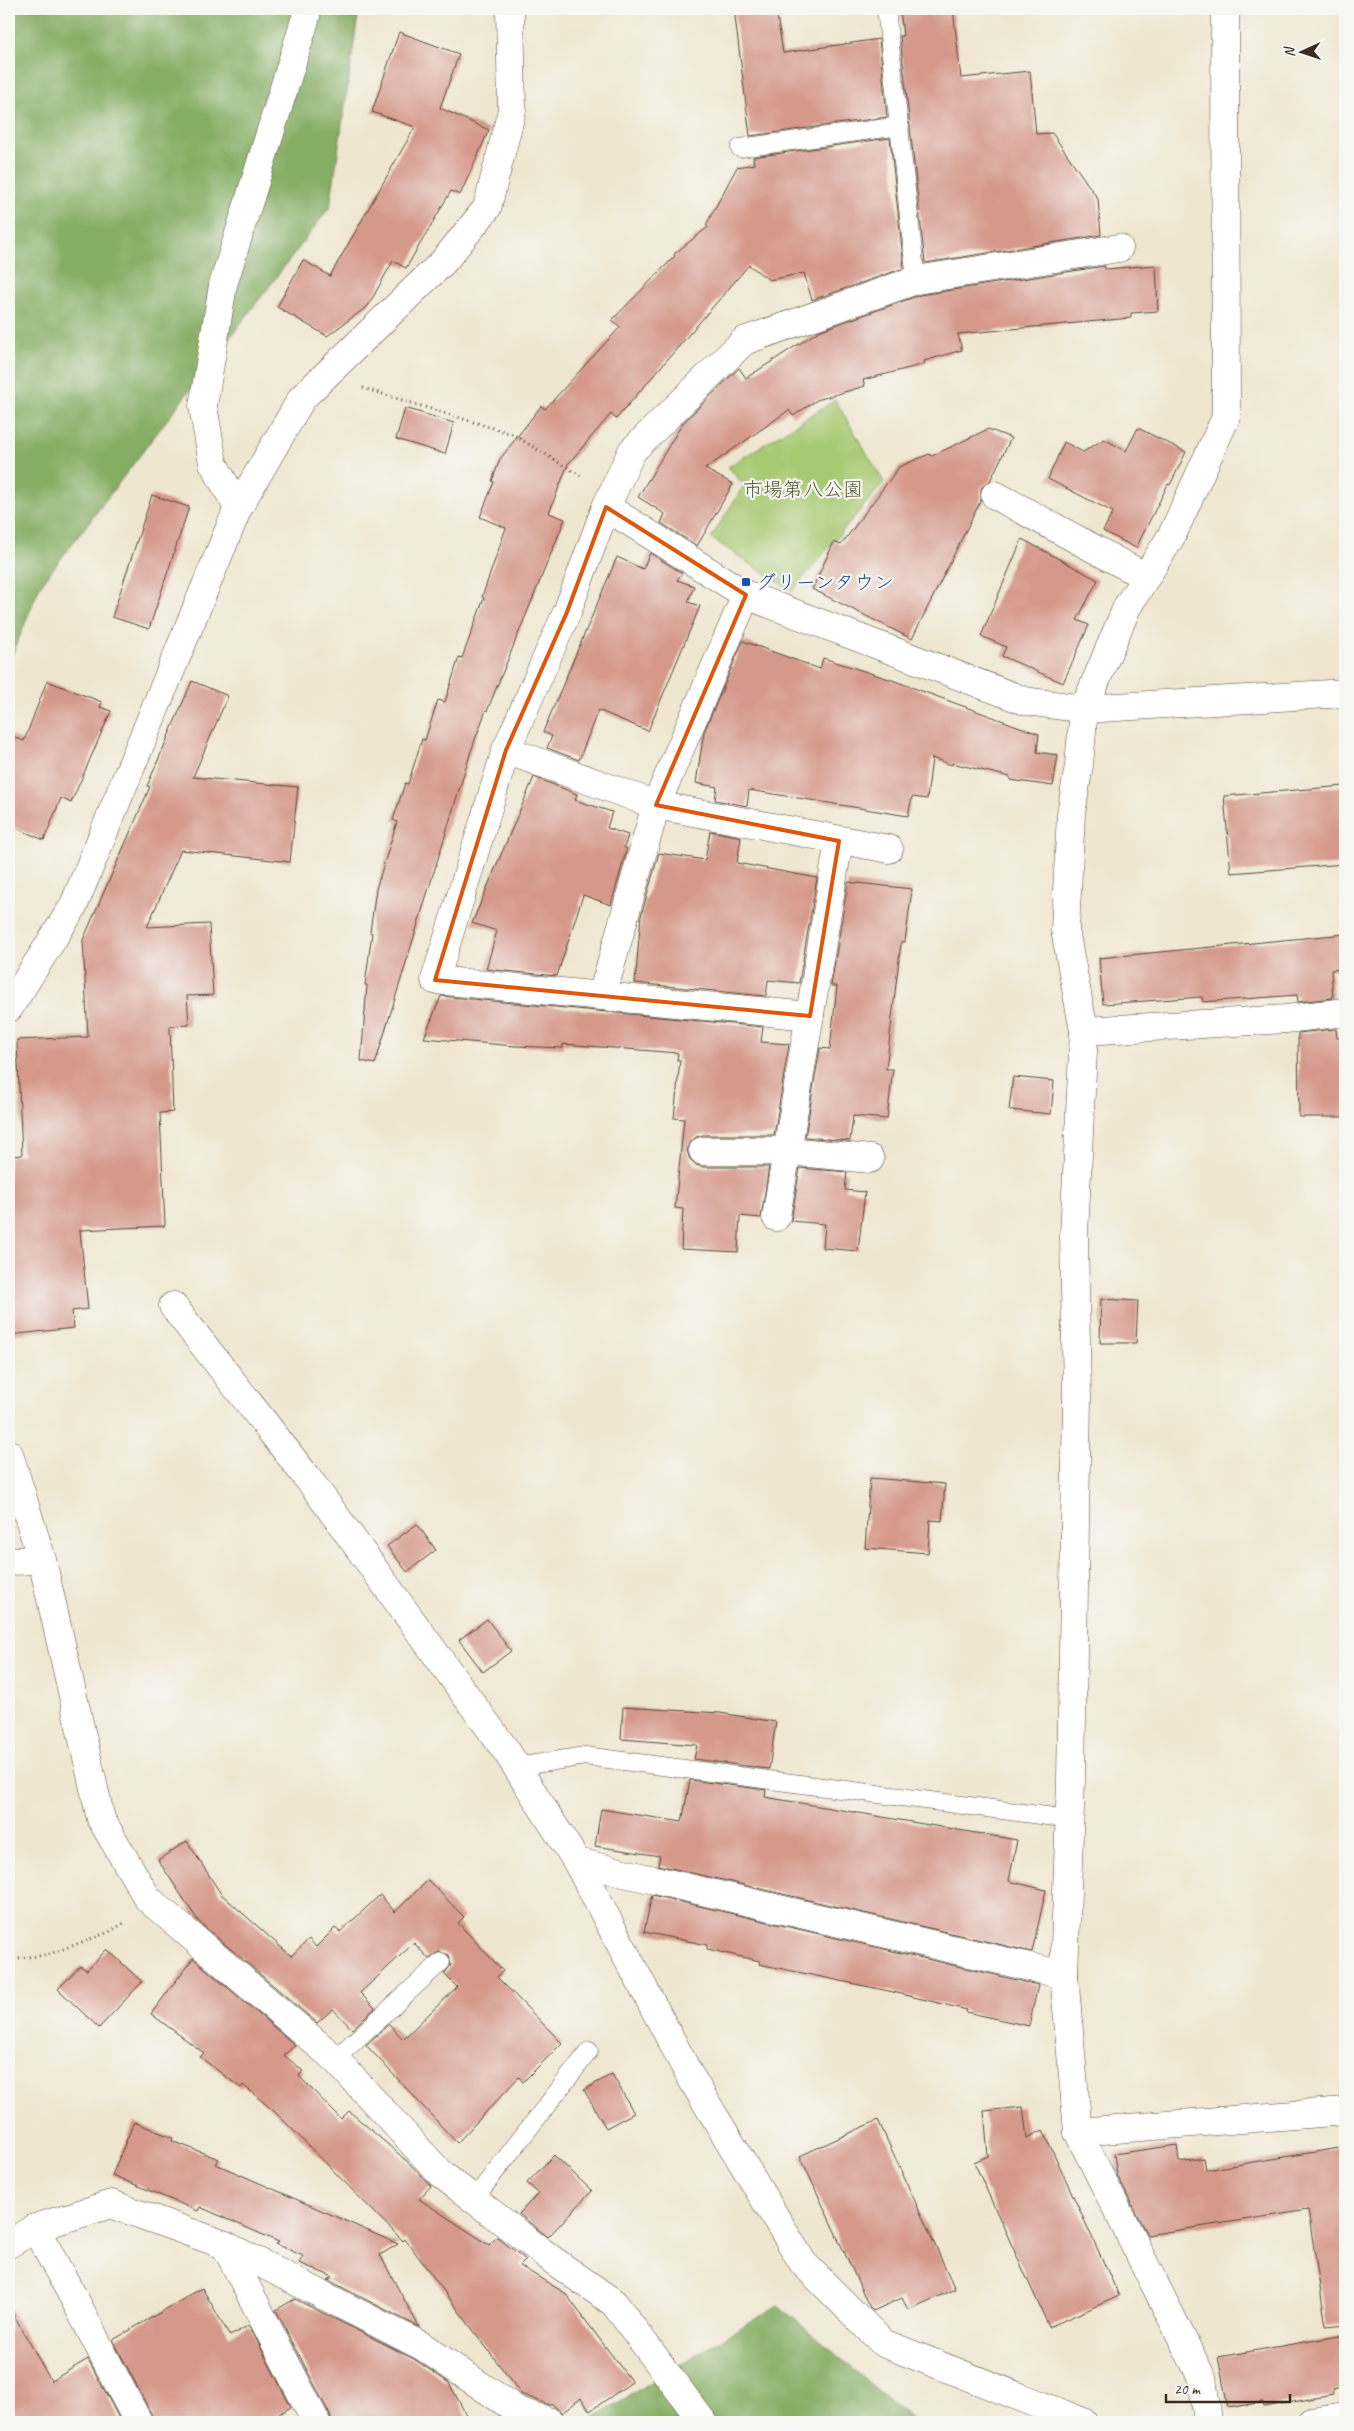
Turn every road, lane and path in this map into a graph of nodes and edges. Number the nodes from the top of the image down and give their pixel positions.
1 (306, 9) edge
2 (510, 9) edge
3 (886, 9) edge
4 (1225, 9) edge
5 (900, 126) junction
6 (740, 148) dead end
7 (1119, 248) dead end
8 (916, 280) junction
9 (325, 376) junction
10 (995, 495) dead end
11 (606, 507) junction
12 (238, 508) junction
13 (1146, 577) junction
14 (746, 595) junction
15 (1345, 693) edge
16 (1084, 709) junction
17 (506, 750) junction
18 (656, 805) junction
19 (839, 841) junction
20 (889, 849) dead end
21 (602, 996) junction
22 (9, 1008) edge
23 (1345, 1012) edge
24 (810, 1016) junction
25 (1084, 1031) junction
26 (703, 1151) dead end
27 (788, 1151) junction
28 (870, 1160) dead end
29 (776, 1217) dead end
30 (173, 1306) dead end
31 (9, 1454) edge
32 (42, 1560) junction
33 (9, 1561) edge
34 (517, 1767) junction
35 (1070, 1819) junction
36 (577, 1862) junction
37 (154, 1904) junction
38 (9, 1959) edge
39 (441, 1962) dead end
40 (1064, 1975) junction
41 (589, 2051) dead end
42 (335, 2059) junction
43 (1345, 2111) edge
44 (1078, 2132) junction
45 (474, 2199) junction
46 (35, 2228) junction
47 (9, 2244) edge
48 (225, 2245) junction
49 (1345, 2418) edge
50 (138, 2422) edge
51 (316, 2422) edge
52 (550, 2422) edge
53 (703, 2422) edge
54 (1083, 2422) edge
55 (1208, 2422) edge
56 (1311, 2422) edge

1 - 12 street
2 - 9 street
3 - 5 lane
4 - 13 street
5 - 6 lane
5 - 8 lane
7 - 8 street
8 - 11 street
9 - 11 path
9 - 12 street
10 - 13 street
11 - 14 street
11 - 17 street
12 - 22 street
13 - 16 street
14 - 16 street
14 - 18 street
15 - 16 street
16 - 25 street
17 - 18 street
17 - 21 street
18 - 19 street
18 - 21 street
19 - 20 street
19 - 24 street
21 - 24 street
23 - 25 street
24 - 27 street
25 - 35 street
26 - 27 street
27 - 28 street
27 - 29 street
30 - 34 street
31 - 32 street
32 - 33 street
32 - 37 street
34 - 35 lane
34 - 36 street
35 - 40 street
36 - 40 street
36 - 54 street
37 - 38 path
37 - 42 street
39 - 42 lane
40 - 44 street
41 - 45 lane
42 - 45 street
43 - 44 street
44 - 55 street
45 - 53 street
46 - 47 street
46 - 48 street
46 - 50 street
48 - 51 street
48 - 52 street
49 - 56 street

